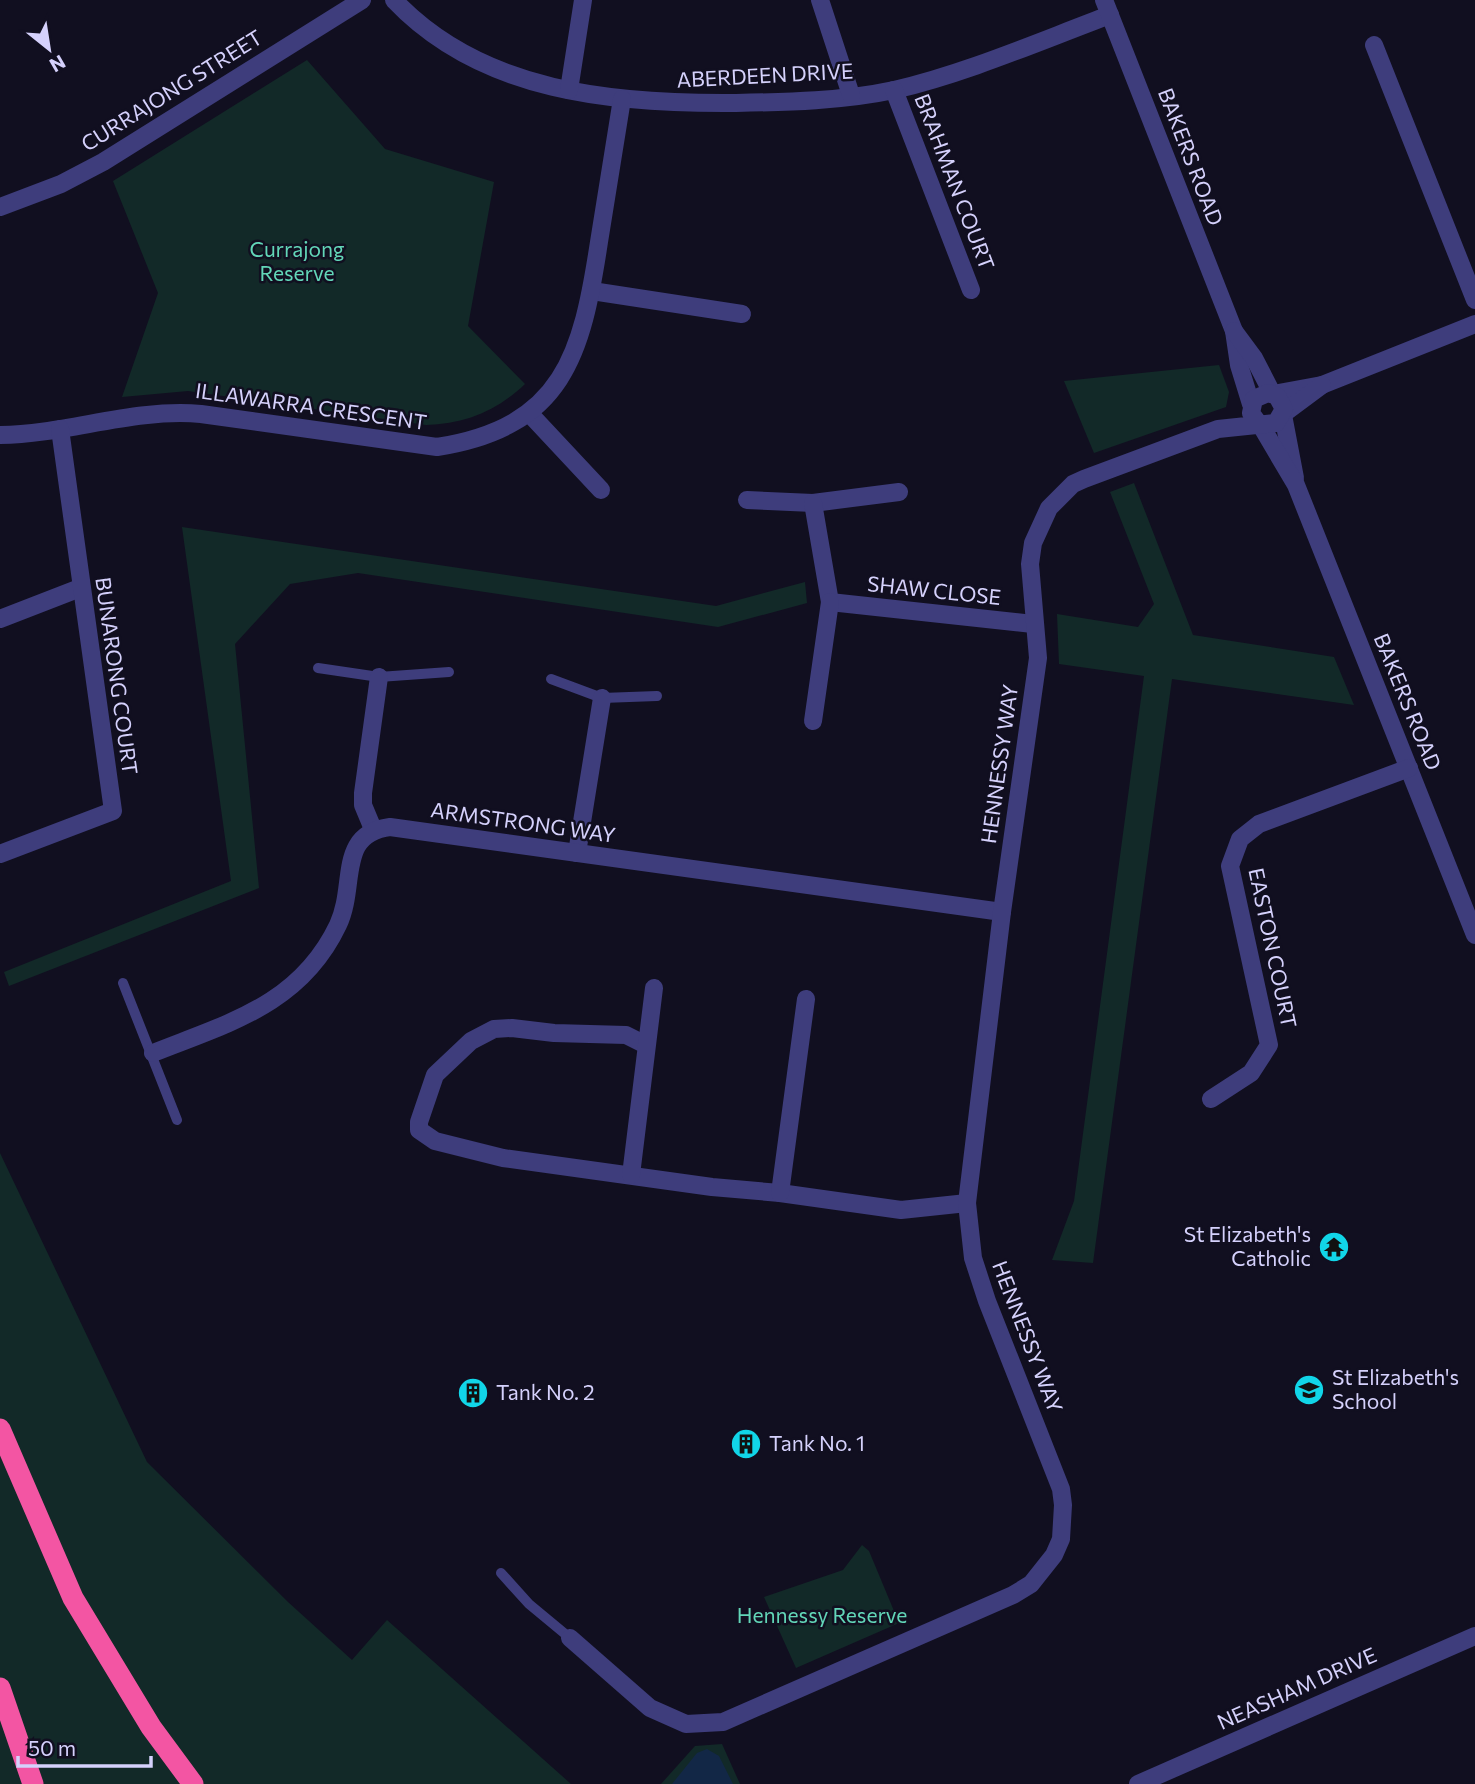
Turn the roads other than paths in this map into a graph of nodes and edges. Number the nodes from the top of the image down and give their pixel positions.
1 (362, 0) edge
2 (394, 0) edge
3 (583, 0) edge
4 (820, 0) edge
5 (1107, 7) edge
6 (1374, 45) dead end
7 (569, 90) junction
8 (894, 90) junction
9 (850, 95) junction
10 (622, 99) junction
11 (0, 208) edge
12 (971, 290) dead end
13 (592, 292) junction
14 (1475, 300) edge
15 (742, 314) dead end
16 (1475, 324) edge
17 (1234, 331) junction
18 (1322, 385) junction
19 (1273, 394) junction
20 (1251, 404) junction
21 (529, 413) junction
22 (1283, 414) junction
23 (1259, 424) junction
24 (60, 429) junction
25 (1219, 429) junction
26 (0, 435) edge
27 (1296, 485) junction
28 (601, 491) dead end
29 (899, 492) dead end
30 (747, 500) dead end
31 (813, 503) junction
32 (80, 589) junction
33 (830, 602) junction
34 (0, 619) edge
35 (1033, 624) junction
36 (318, 667) dead end
37 (449, 672) dead end
38 (379, 677) junction
39 (551, 679) dead end
40 (657, 696) dead end
41 (602, 698) junction
42 (813, 721) dead end
43 (1409, 768) junction
44 (373, 829) junction
45 (577, 853) junction
46 (0, 854) edge
47 (1002, 912) junction
48 (1475, 935) edge
49 (123, 983) dead end
50 (654, 988) dead end
51 (806, 999) dead end
52 (646, 1045) junction
53 (153, 1053) junction
54 (1210, 1099) dead end
55 (177, 1120) dead end
56 (631, 1175) junction
57 (780, 1193) junction
58 (968, 1209) junction
59 (0, 1429) edge
60 (501, 1573) dead end
61 (1475, 1636) edge
62 (570, 1639) joint
63 (0, 1688) edge
64 (33, 1784) edge
65 (193, 1784) edge
66 (1138, 1784) edge

1 - 11 street, CURRAJONG STREET
2 - 7 street, ABERDEEN DRIVE
3 - 7 street
4 - 9 street
5 - 8 street, ABERDEEN DRIVE
5 - 17 street, BAKERS ROAD
6 - 14 street
7 - 10 street, ABERDEEN DRIVE
8 - 9 street, ABERDEEN DRIVE
8 - 12 street, BRAHMAN COURT
9 - 10 street, ABERDEEN DRIVE
10 - 13 street, ILLAWARRA CRESCENT
13 - 15 street
13 - 21 street, ILLAWARRA CRESCENT
16 - 18 street
17 - 19 street, BAKERS ROAD
17 - 20 street, BAKERS ROAD
18 - 19 street
18 - 22 street
19 - 20 street
19 - 22 street
20 - 23 street
20 - 25 street, HENNESSY WAY
21 - 24 street, ILLAWARRA CRESCENT
21 - 28 street
22 - 23 street
22 - 27 street, BAKERS ROAD
23 - 25 street, HENNESSY WAY
23 - 27 street, BAKERS ROAD
24 - 26 street, ILLAWARRA CRESCENT
24 - 32 street, BUNARONG COURT
25 - 35 street, HENNESSY WAY
27 - 43 street, BAKERS ROAD
29 - 31 street
30 - 31 street
31 - 33 street
32 - 34 street
32 - 46 street, BUNARONG COURT
33 - 35 street, SHAW CLOSE
33 - 42 street
35 - 47 street, HENNESSY WAY
36 - 38 lane
37 - 38 lane
38 - 44 street
39 - 41 lane
40 - 41 lane
41 - 45 street
43 - 48 street, BAKERS ROAD
43 - 54 street, EASTON COURT
44 - 45 street, ARMSTRONG WAY
44 - 53 street
45 - 47 street, ARMSTRONG WAY
47 - 58 street, HENNESSY WAY
49 - 53 lane
50 - 52 street
51 - 57 street
52 - 56 street
52 - 56 street
53 - 55 lane
56 - 57 street
57 - 58 street
58 - 62 street, HENNESSY WAY
59 - 65 highway
60 - 62 lane, HENNESSY WAY
61 - 66 street, NEASHAM DRIVE
63 - 64 highway

